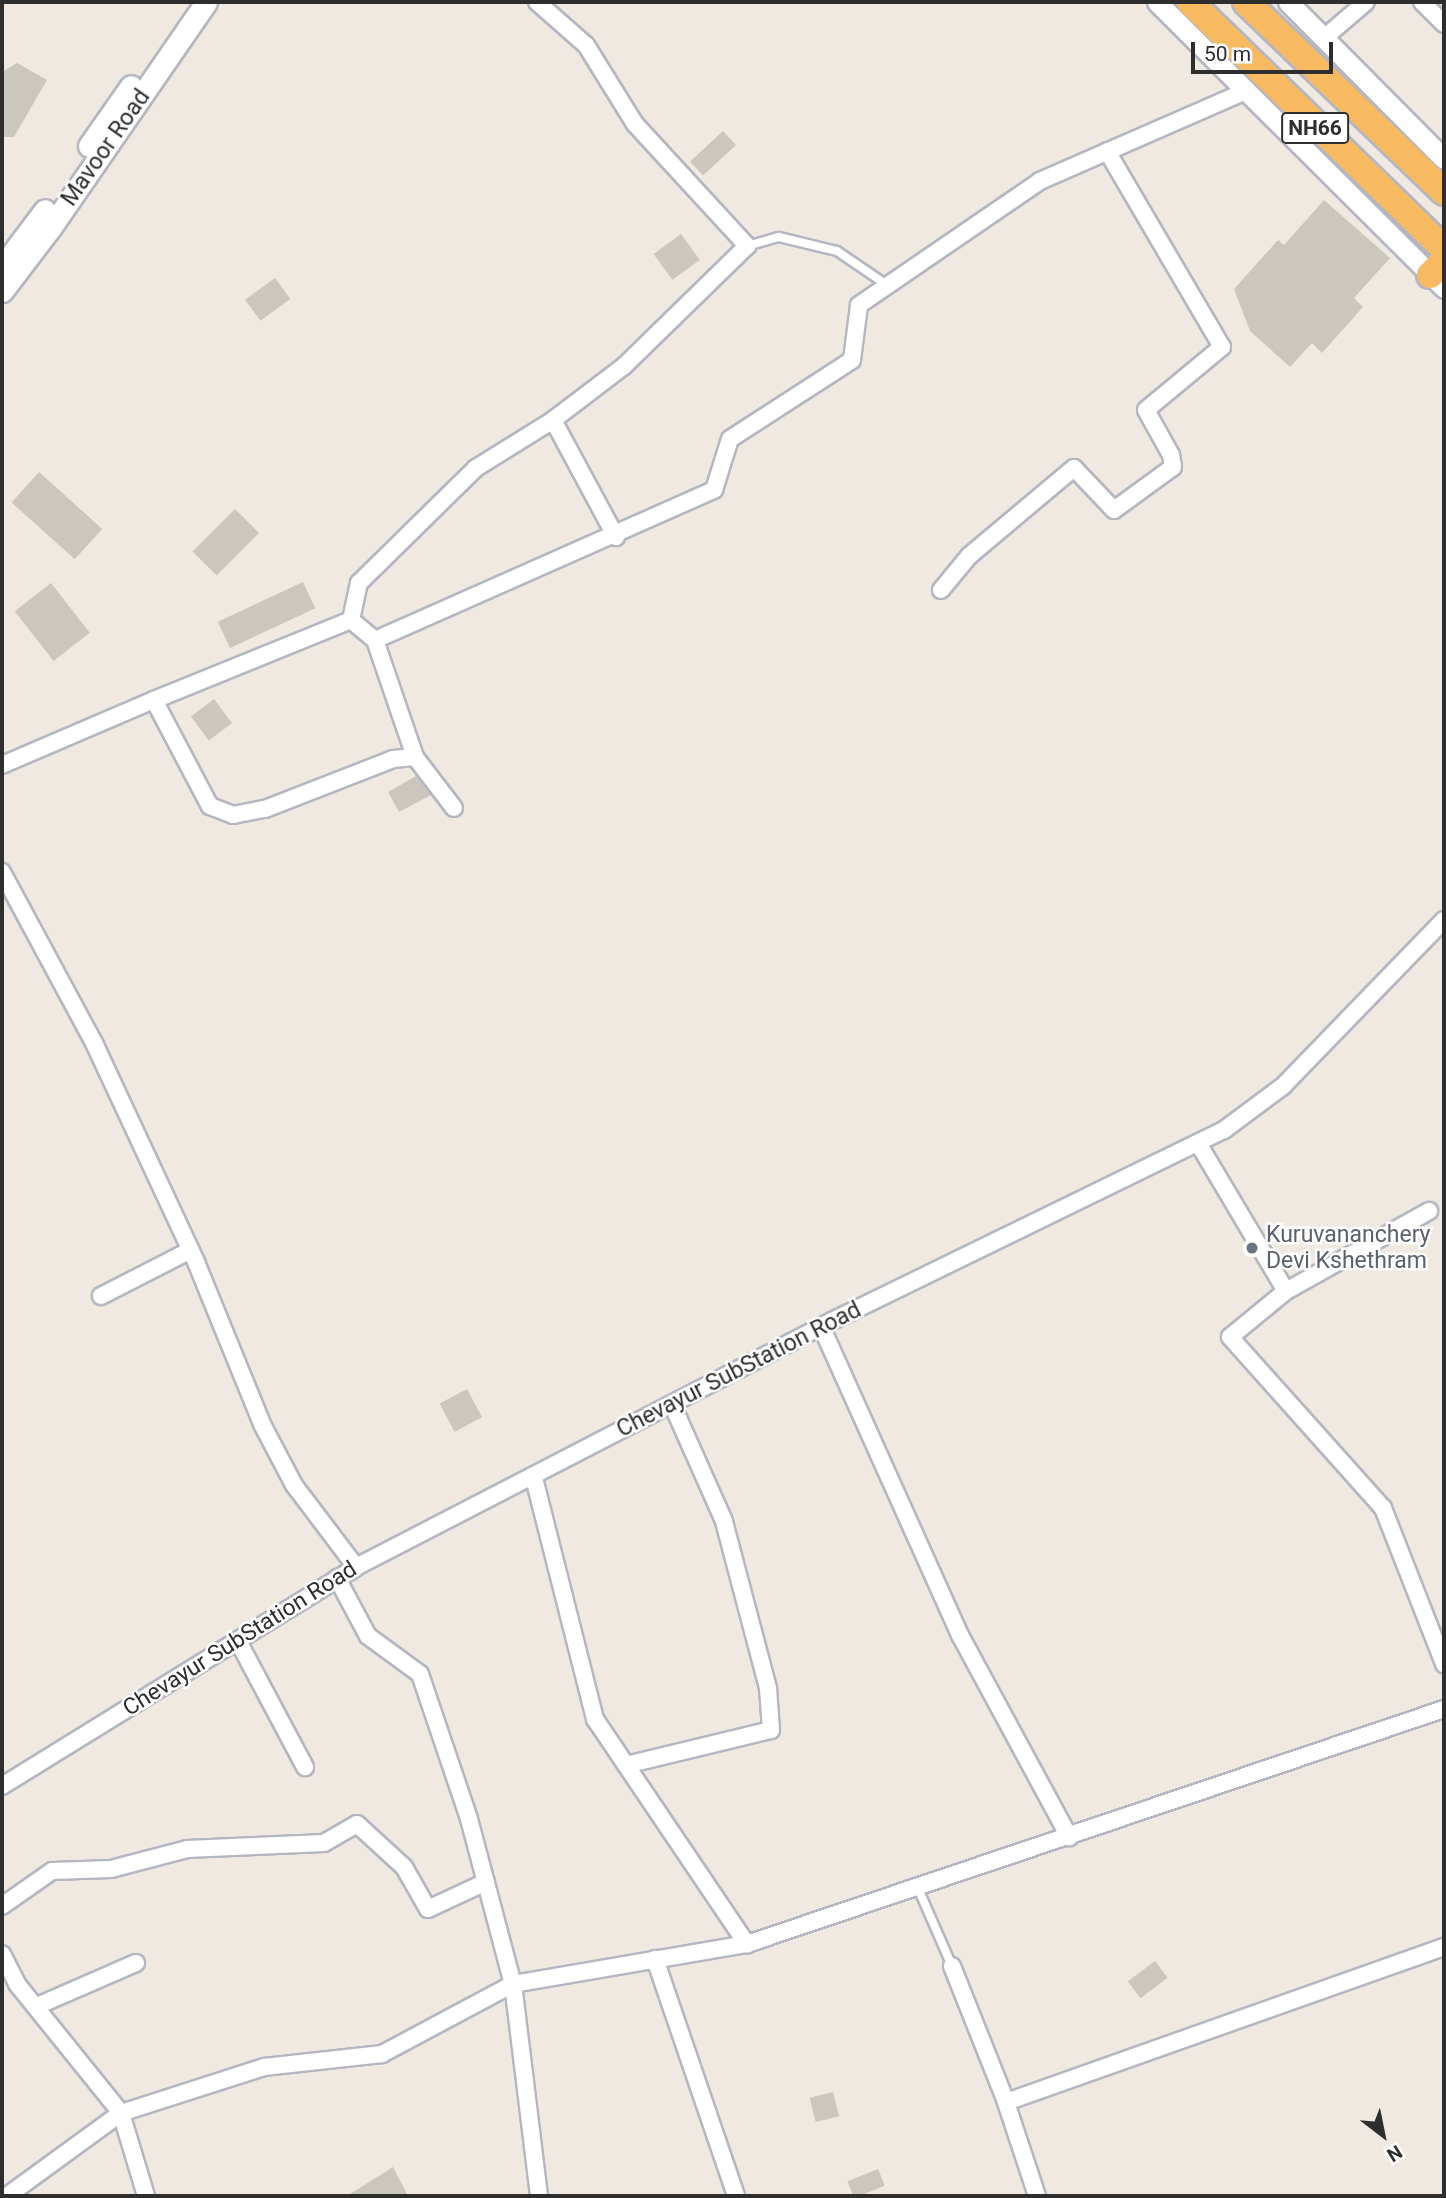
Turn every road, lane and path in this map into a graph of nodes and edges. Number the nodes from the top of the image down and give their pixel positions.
1 (188, 2) edge
2 (206, 2) edge
3 (537, 2) edge
4 (1157, 2) edge
5 (1190, 2) edge
6 (1246, 2) edge
7 (1288, 2) edge
8 (1366, 2) edge
9 (1422, 2) edge
10 (1444, 24) edge
11 (1324, 38) junction
12 (1244, 92) junction
13 (1107, 151) junction
14 (1444, 159) edge
15 (1444, 192) edge
16 (747, 246) junction
17 (1444, 249) edge
18 (2, 267) edge
19 (1440, 274) edge
20 (887, 285) junction
21 (2, 291) edge
22 (553, 420) junction
23 (616, 537) junction
24 (941, 590) dead end
25 (351, 621) junction
26 (375, 640) junction
27 (154, 700) junction
28 (415, 757) junction
29 (2, 765) edge
30 (454, 808) dead end
31 (2, 872) edge
32 (1444, 920) edge
33 (1198, 1143) junction
34 (1429, 1211) dead end
35 (187, 1252) junction
36 (1286, 1291) junction
37 (101, 1296) dead end
38 (822, 1328) junction
39 (672, 1404) junction
40 (534, 1478) junction
41 (356, 1567) junction
42 (337, 1578) junction
43 (237, 1641) junction
44 (1441, 1647) edge
45 (1444, 1664) edge
46 (1444, 1709) edge
47 (626, 1765) junction
48 (305, 1767) dead end
49 (2, 1786) edge
50 (1069, 1837) junction
51 (486, 1882) junction
52 (917, 1886) junction
53 (2, 1906) edge
54 (747, 1944) junction
55 (1444, 1947) edge
56 (655, 1959) junction
57 (4, 1962) edge
58 (136, 1963) dead end
59 (952, 1966) joint
60 (513, 1984) junction
61 (37, 2006) junction
62 (1006, 2102) junction
63 (121, 2113) junction
64 (7, 2196) edge
65 (146, 2196) edge
66 (539, 2196) edge
67 (736, 2196) edge
68 (1037, 2196) edge

1 - 18 main road, Mavoor Road
2 - 21 main road, Mavoor Road
3 - 16 street
4 - 12 street
5 - 17 highway, NH66
6 - 15 highway, NH66
7 - 11 street
8 - 11 street
9 - 10 street
11 - 14 street
12 - 13 street
12 - 19 street
13 - 20 street
13 - 24 street
16 - 20 lane
16 - 22 street
20 - 23 street
22 - 23 street
22 - 25 street
23 - 26 street
25 - 26 street
25 - 27 street
26 - 28 street
27 - 28 street
27 - 29 street
28 - 30 street
31 - 35 street
32 - 33 street, Chevayur SubStation Road
33 - 36 street
33 - 38 street, Chevayur SubStation Road
34 - 36 street
35 - 37 street
35 - 41 street
36 - 44 street
38 - 39 street, Chevayur SubStation Road
38 - 50 street
39 - 40 street, Chevayur SubStation Road
39 - 47 street
40 - 41 street, Chevayur SubStation Road
40 - 47 street
41 - 42 street, Chevayur SubStation Road
42 - 43 street, Chevayur SubStation Road
42 - 51 street
43 - 48 street
43 - 49 street, Chevayur SubStation Road
44 - 45 street
46 - 50 street
47 - 54 street
50 - 52 street
51 - 53 street
51 - 60 street
52 - 54 street
52 - 59 lane
54 - 56 street
55 - 62 street
56 - 60 street
56 - 67 street
57 - 61 street
58 - 61 street
59 - 62 street
60 - 63 street
60 - 66 street
61 - 63 street
62 - 68 street
63 - 64 street
63 - 65 street

